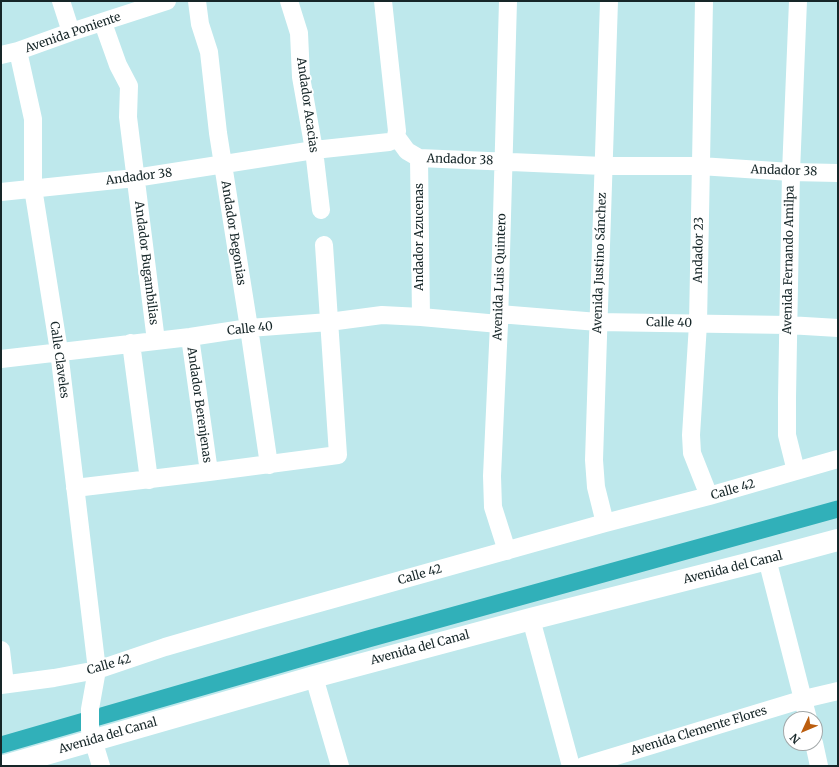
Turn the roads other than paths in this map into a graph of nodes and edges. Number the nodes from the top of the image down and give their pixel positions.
1 (61, 1) edge
2 (167, 1) edge
3 (197, 1) edge
4 (289, 1) edge
5 (383, 1) edge
6 (508, 1) edge
7 (609, 1) edge
8 (704, 1) edge
9 (798, 1) edge
10 (103, 23) junction
11 (71, 32) junction
12 (18, 51) junction
13 (1, 55) edge
14 (396, 136) junction
15 (314, 150) junction
16 (419, 158) junction
17 (504, 161) junction
18 (223, 165) junction
19 (603, 166) junction
20 (700, 166) junction
21 (791, 172) junction
22 (838, 173) edge
23 (135, 178) junction
24 (34, 188) junction
25 (1, 192) edge
26 (321, 210) dead end
27 (324, 245) dead end
28 (421, 317) junction
29 (499, 319) junction
30 (329, 322) junction
31 (598, 322) junction
32 (698, 324) junction
33 (788, 325) junction
34 (249, 328) junction
35 (838, 328) edge
36 (190, 337) junction
37 (156, 340) junction
38 (131, 343) junction
39 (59, 351) junction
40 (1, 359) edge
41 (838, 459) edge
42 (269, 465) junction
43 (796, 471) junction
44 (209, 472) junction
45 (149, 480) junction
46 (75, 488) junction
47 (709, 496) junction
48 (605, 523) junction
49 (838, 540) edge
50 (507, 551) junction
51 (767, 559) junction
52 (530, 619) junction
53 (1, 650) edge
54 (97, 670) junction
55 (314, 677) junction
56 (3, 684) edge
57 (838, 691) edge
58 (804, 699) junction
59 (806, 711) edge
60 (91, 735) junction
61 (816, 751) edge
62 (4, 766) edge
63 (101, 766) edge
64 (340, 766) edge
65 (571, 766) edge
66 (583, 766) edge
67 (819, 766) edge

1 - 11 street
2 - 10 street, Avenida Poniente
3 - 18 street, Andador Begonias
4 - 15 street, Andador Acacias
5 - 14 street
6 - 17 street, Avenida Luis Quintero
7 - 19 street, Avenida Justino Sánchez
8 - 20 street, Andador 23
9 - 21 street, Avenida Fernando Amilpa
10 - 11 street, Avenida Poniente
10 - 23 street, Andador Bugambilias
11 - 12 street, Avenida Poniente
12 - 13 street, Avenida Poniente
12 - 24 street, Calle Claveles
14 - 15 street, Andador 38
14 - 16 street, Andador 38
15 - 18 street, Andador 38
15 - 26 street, Andador Acacias
16 - 17 street, Andador 38
16 - 28 street, Andador Azucenas
17 - 19 street, Andador 38
17 - 29 street, Avenida Luis Quintero
18 - 23 street, Andador 38
18 - 34 street, Andador Begonias
19 - 20 street, Andador 38
19 - 31 street, Avenida Justino Sánchez
20 - 21 street, Andador 38
20 - 32 street, Andador 23
21 - 22 street, Andador 38
21 - 33 street, Avenida Fernando Amilpa
23 - 24 street, Andador 38
23 - 37 street, Andador Bugambilias
24 - 25 street, Andador 38
24 - 39 street, Calle Claveles
27 - 30 street
28 - 29 street, Calle 40
28 - 30 street, Calle 40
29 - 31 street, Calle 40
29 - 50 street, Avenida Luis Quintero
30 - 34 street, Calle 40
30 - 42 street
31 - 32 street, Calle 40
31 - 48 street, Avenida Justino Sánchez
32 - 33 street, Calle 40
32 - 47 street, Andador 23
33 - 35 street, Calle 40
33 - 43 street, Avenida Fernando Amilpa
34 - 36 street, Calle 40
34 - 42 street, Andador Begonias
36 - 37 street, Calle 40
36 - 44 street, Andador Berenjenas
37 - 38 street, Calle 40
38 - 39 street, Calle 40
38 - 45 street
39 - 40 street, Calle 40
39 - 46 street, Calle Claveles
41 - 43 street, Calle 42
42 - 44 street
43 - 47 street, Calle 42
44 - 45 street
45 - 46 street
46 - 54 street, Calle Claveles
47 - 48 street, Calle 42
48 - 50 street, Calle 42
49 - 51 street, Avenida del Canal
50 - 54 street, Calle 42
51 - 52 street, Avenida del Canal
51 - 58 street
52 - 55 street, Avenida del Canal
52 - 65 street
53 - 56 street
54 - 56 street, Calle 42
54 - 60 street, Calle Claveles
55 - 60 street, Avenida del Canal
55 - 64 street
57 - 58 street, Avenida Clemente Flores
58 - 59 street
58 - 66 street, Avenida Clemente Flores
60 - 62 street, Avenida del Canal
60 - 63 street, Calle Claveles
61 - 67 street

